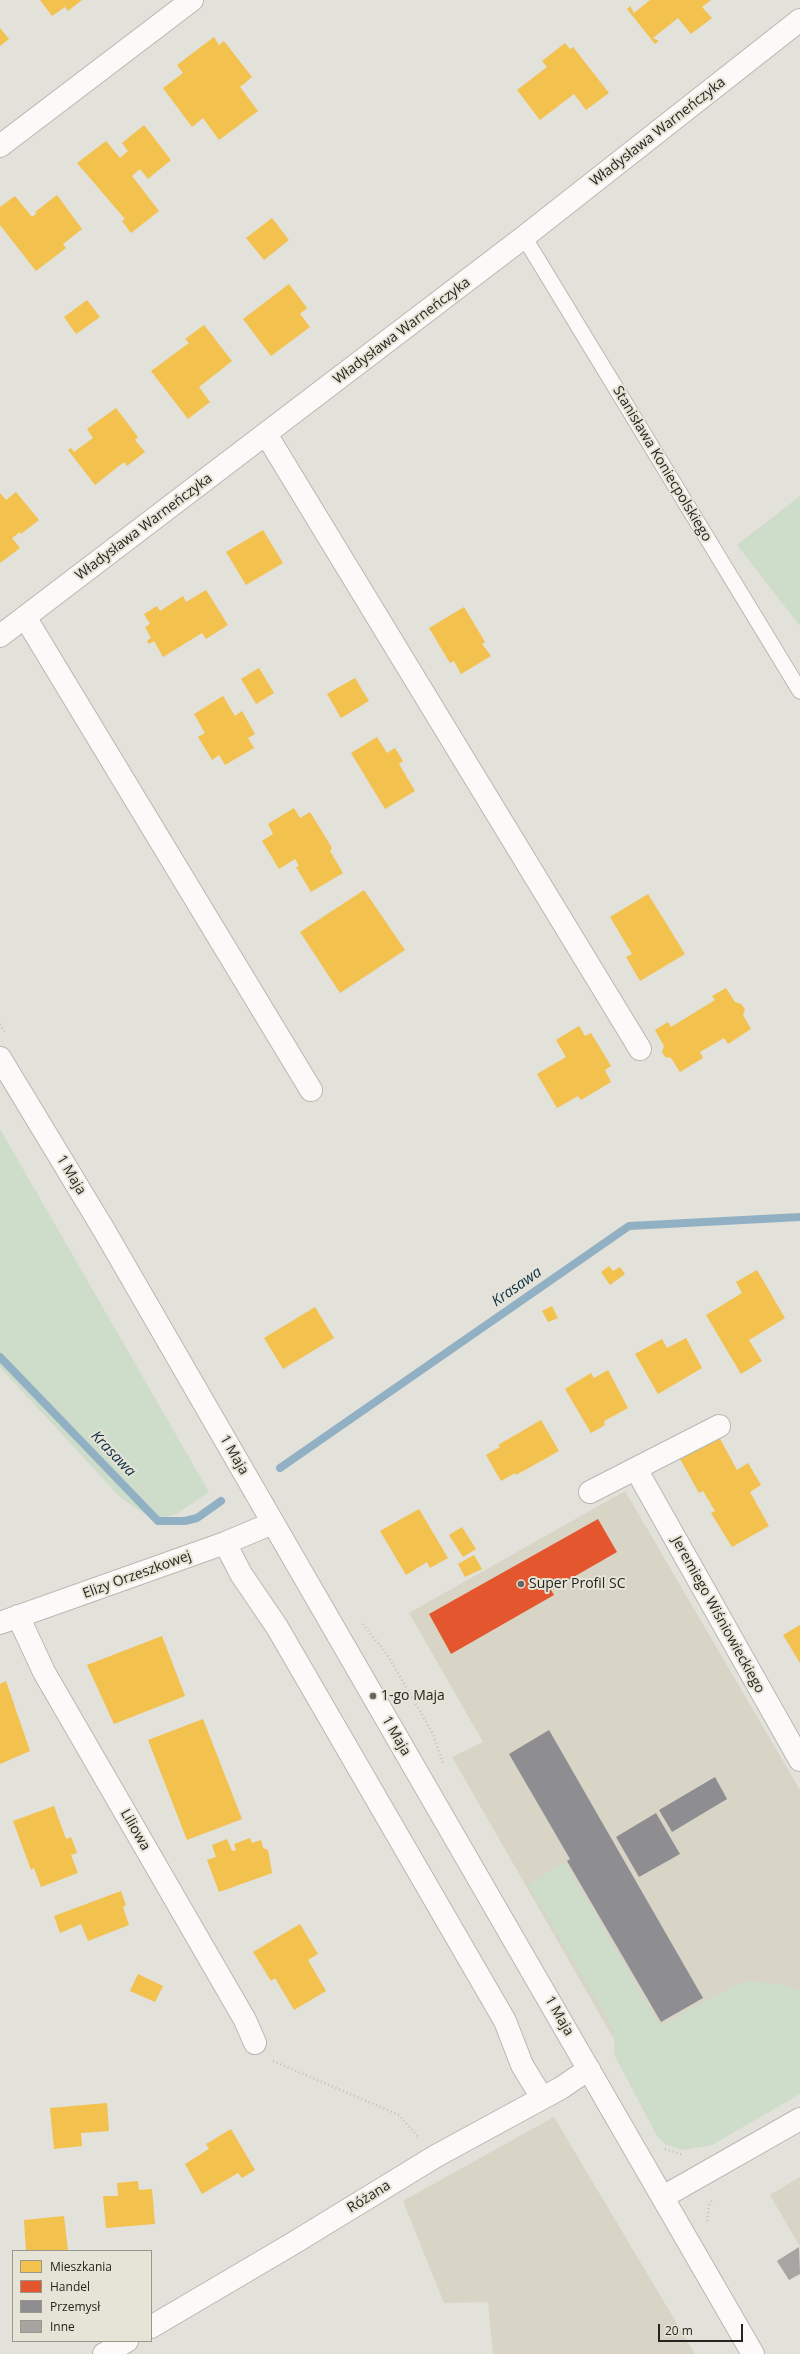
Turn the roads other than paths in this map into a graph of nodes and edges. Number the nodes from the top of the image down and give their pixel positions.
1 (192, 0) edge
2 (800, 20) edge
3 (0, 146) edge
4 (524, 237) junction
5 (266, 434) junction
6 (25, 617) junction
7 (0, 636) edge
8 (800, 691) edge
9 (640, 1049) dead end
10 (0, 1058) edge
11 (311, 1090) dead end
12 (719, 1426) dead end
13 (636, 1469) junction
14 (590, 1492) dead end
15 (273, 1523) junction
16 (225, 1543) junction
17 (9, 1620) edge
18 (800, 1760) edge
19 (255, 2043) road end
20 (589, 2070) junction
21 (542, 2098) junction
22 (800, 2119) edge
23 (663, 2197) junction
24 (152, 2326) edge
25 (125, 2342) edge
26 (104, 2354) edge
27 (753, 2354) edge

1 - 3 street
2 - 4 street, Władysława Warneńczyka
4 - 5 street, Władysława Warneńczyka
4 - 8 lane, Stanisława Koniecpolskiego
5 - 6 street, Władysława Warneńczyka
5 - 9 street
6 - 7 street, Władysława Warneńczyka
6 - 11 street
10 - 15 street, 1 Maja
12 - 13 street
13 - 14 street
13 - 18 street, Jeremiego Wiśniowieckiego
15 - 16 street, Elizy Orzeszkowej
15 - 20 street, 1 Maja
16 - 17 street, Elizy Orzeszkowej
16 - 21 street
17 - 19 street, Liliowa
20 - 21 street, Różana
20 - 23 street, 1 Maja
21 - 24 street, Różana
22 - 23 street
23 - 27 street, 1 Maja
25 - 26 street

